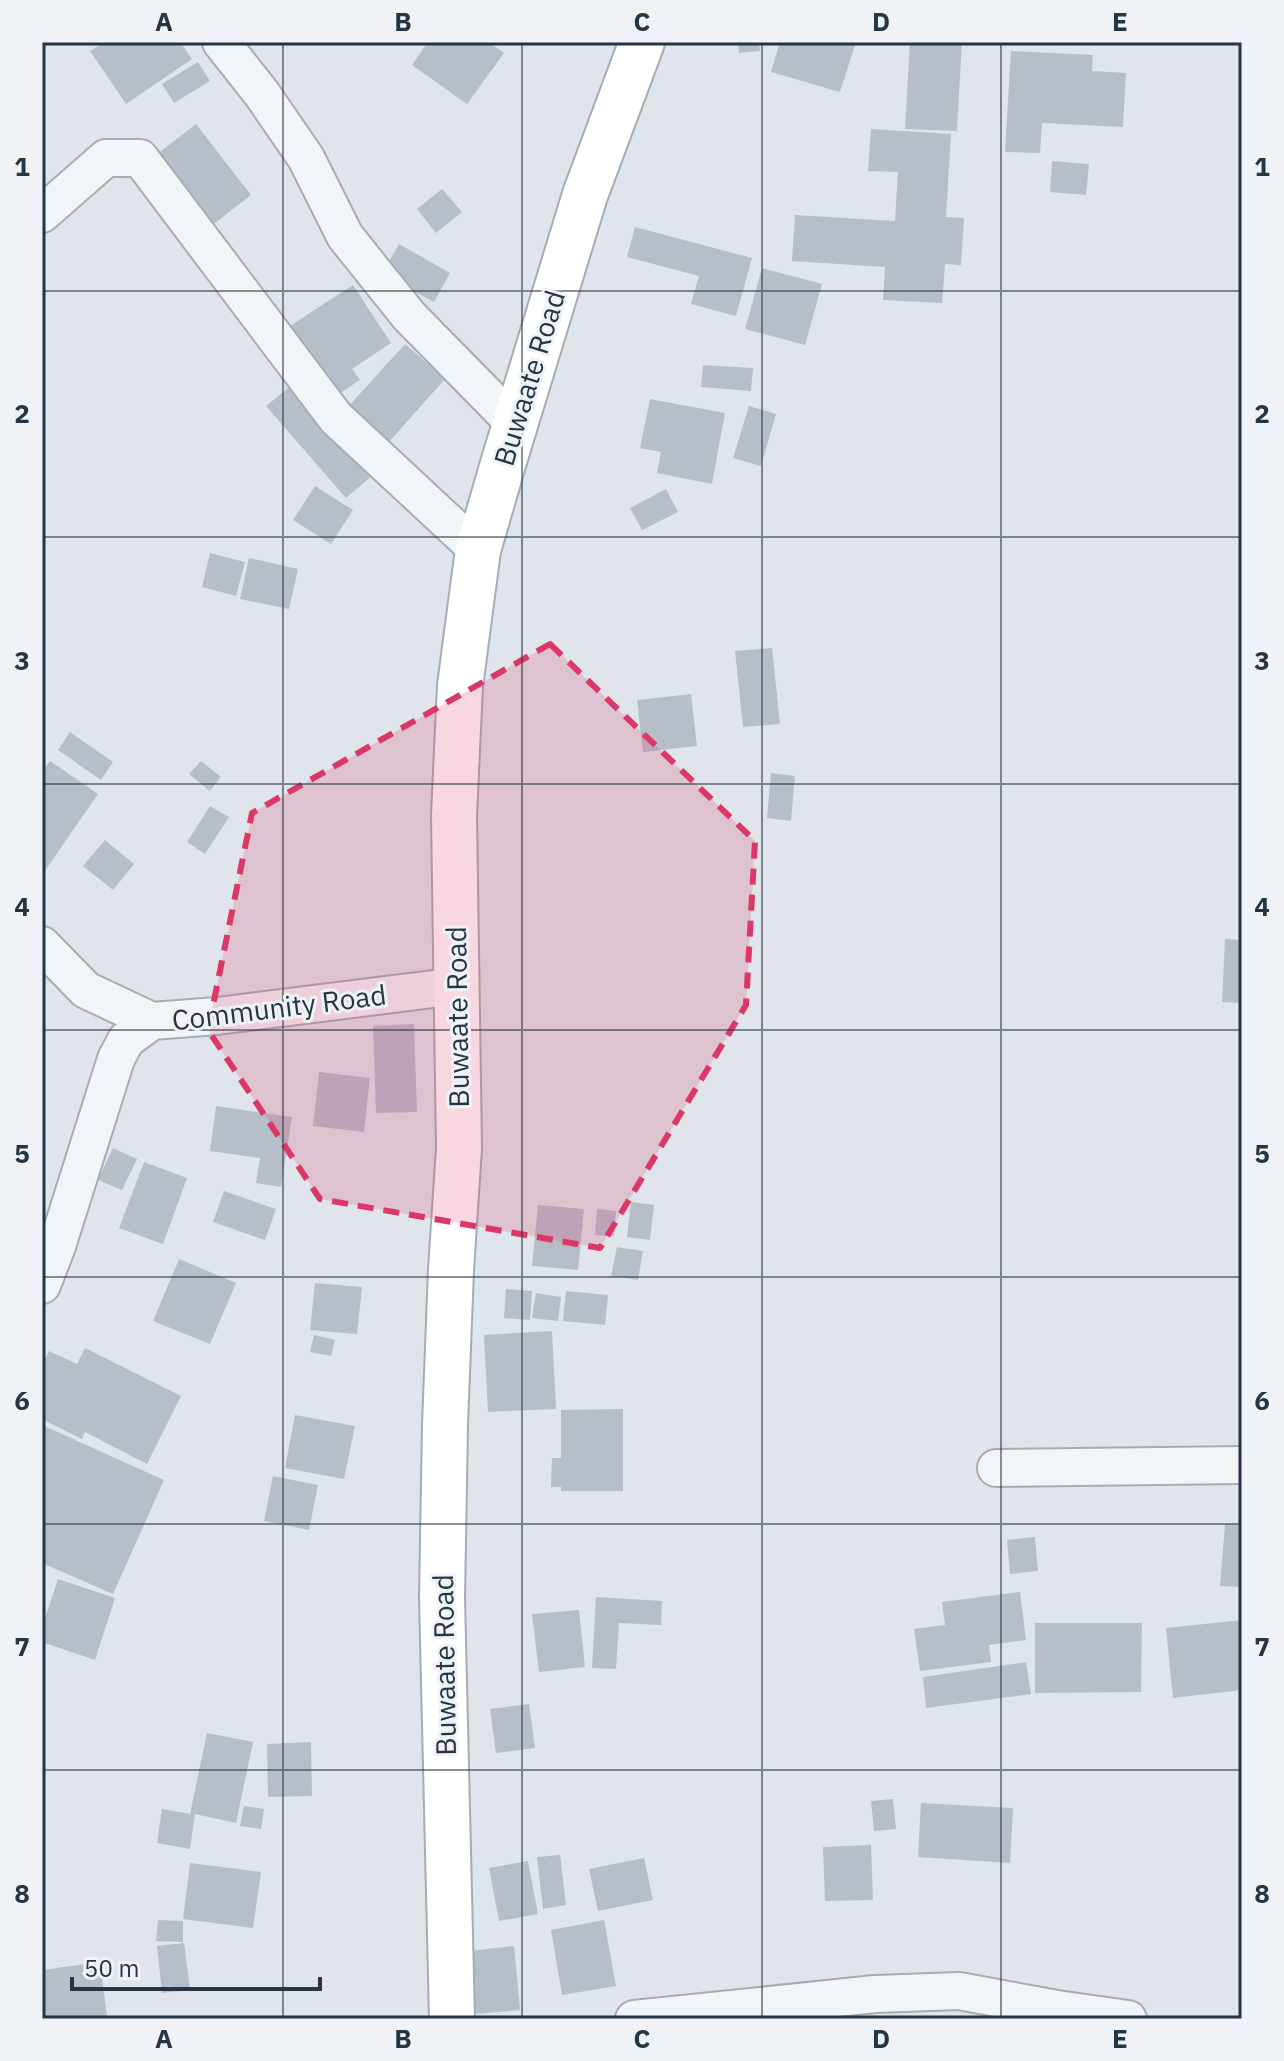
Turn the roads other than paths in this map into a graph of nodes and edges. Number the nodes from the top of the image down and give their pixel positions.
1 (221, 42) edge
2 (635, 44) edge
3 (42, 214) edge
4 (515, 424) junction
5 (478, 550) junction
6 (42, 945) edge
7 (457, 986) junction
8 (152, 1021) junction
9 (42, 1285) edge
10 (1242, 1465) edge
11 (996, 1468) dead end
12 (452, 2019) edge
13 (634, 2019) edge
14 (1128, 2019) edge

1 - 4 street
2 - 4 street, Buwaate Road
3 - 5 street
4 - 5 street, Buwaate Road
5 - 7 street, Buwaate Road
6 - 8 street
7 - 8 street, Community Road
7 - 12 street, Buwaate Road
8 - 9 street, Community Road
10 - 11 street
13 - 14 street

